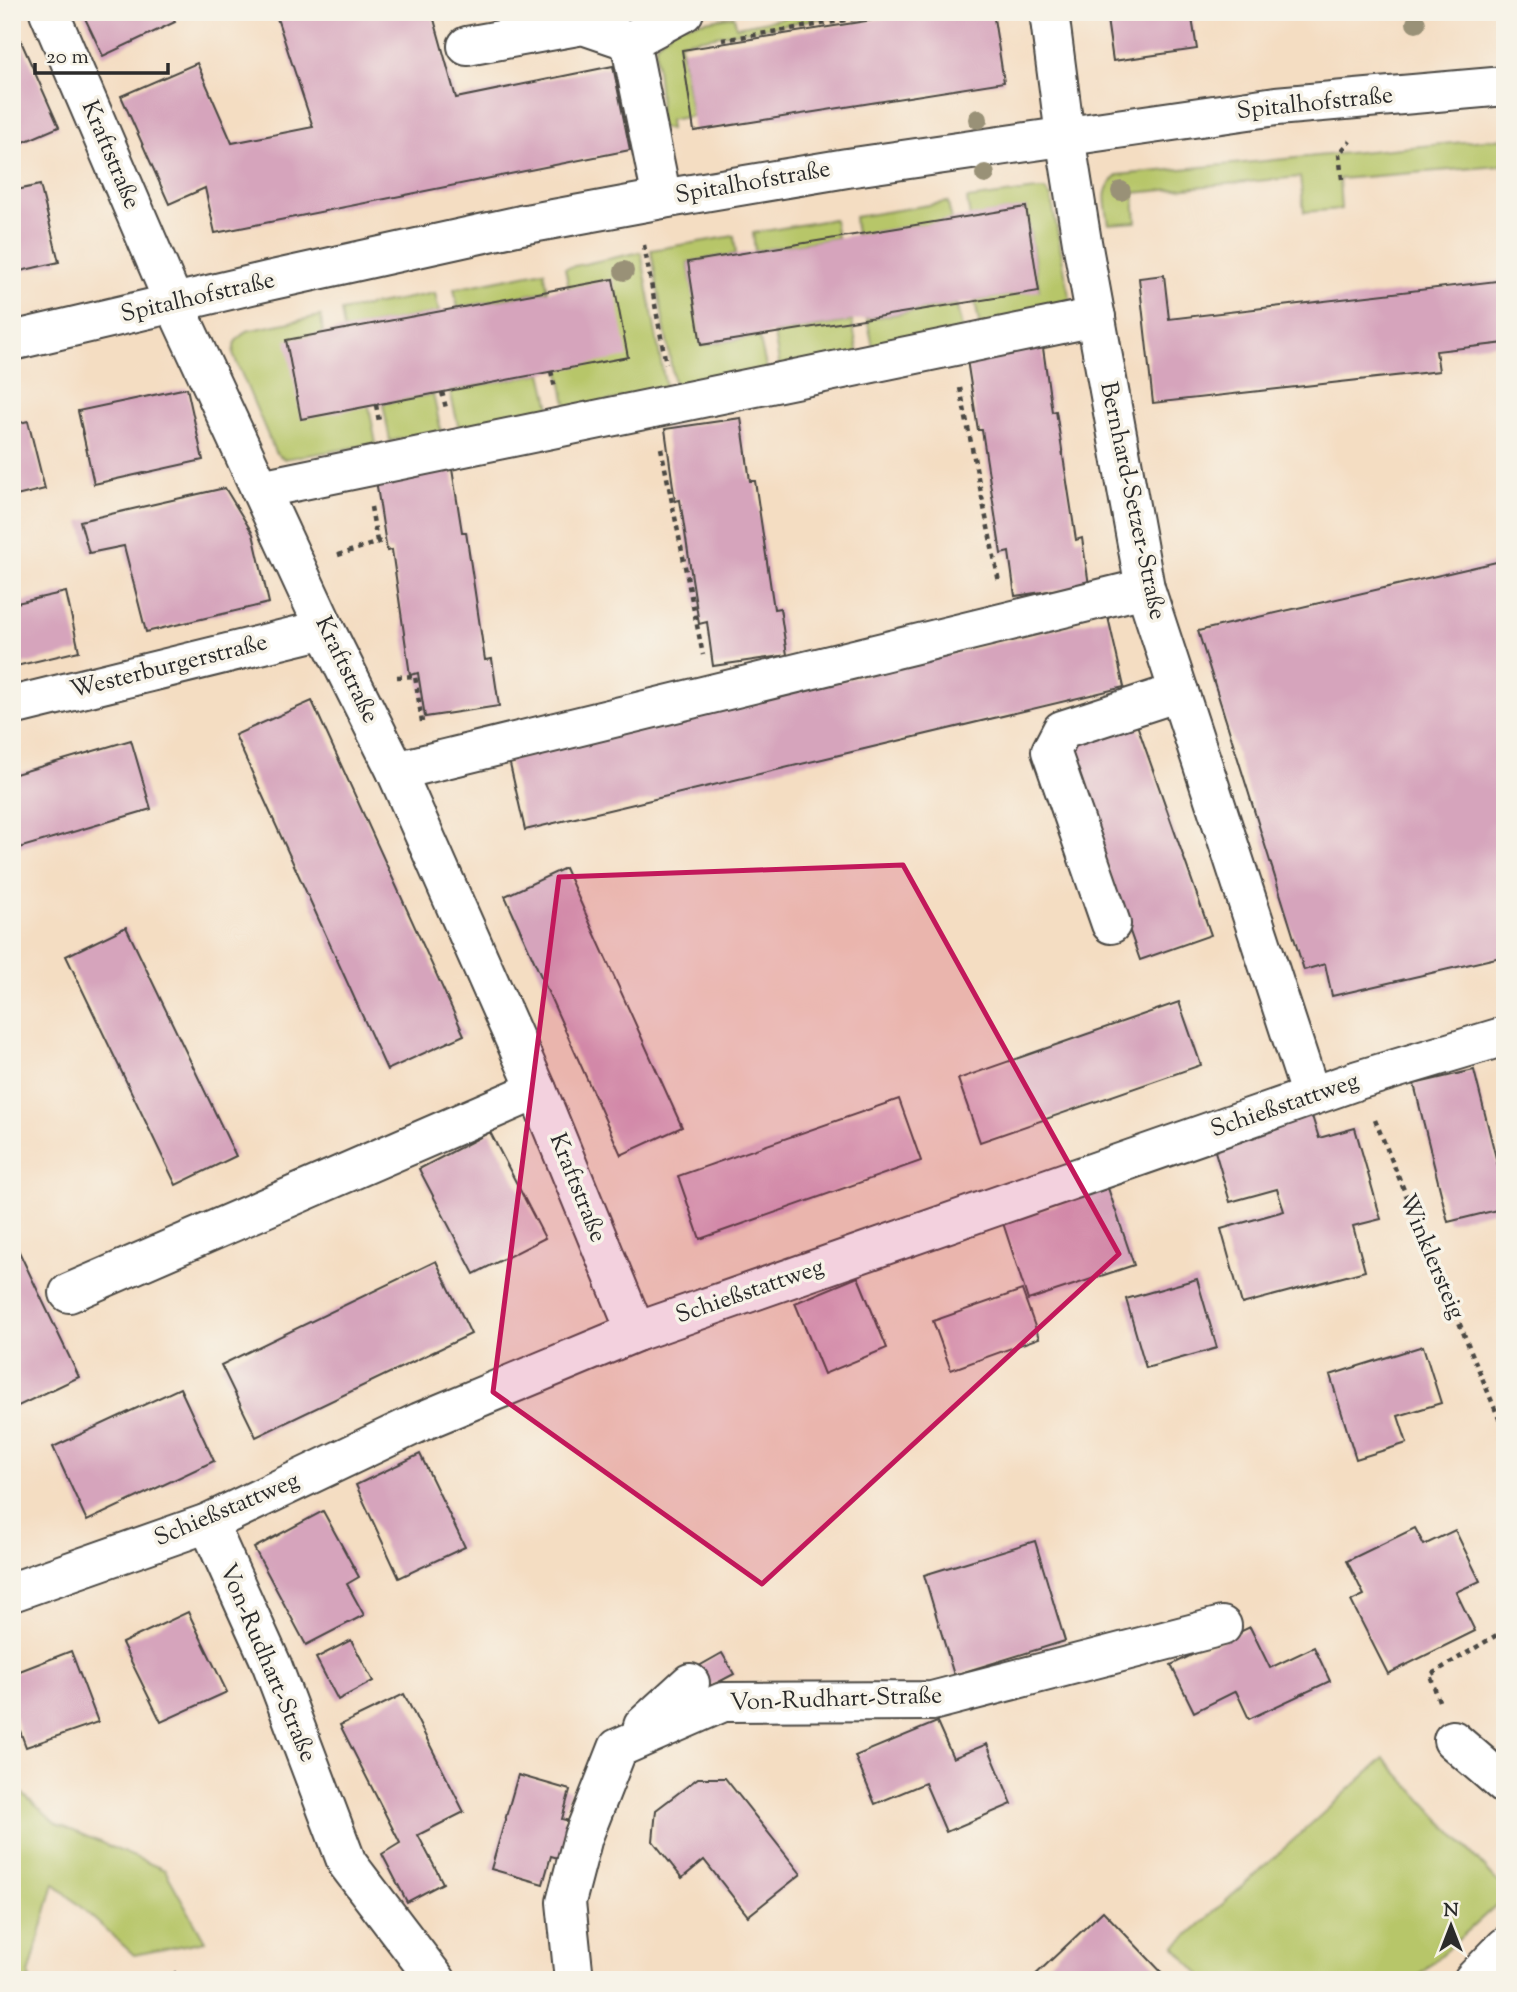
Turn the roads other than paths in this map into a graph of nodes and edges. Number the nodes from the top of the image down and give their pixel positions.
1 (49, 12) edge
2 (684, 12) edge
3 (1049, 12) edge
4 (630, 41) junction
5 (467, 46) dead end
6 (1505, 86) edge
7 (1065, 136) junction
8 (649, 201) junction
9 (174, 303) junction
10 (1096, 317) junction
11 (12, 341) edge
12 (260, 489) junction
13 (1145, 588) junction
14 (325, 629) junction
15 (1179, 692) junction
16 (12, 706) edge
17 (396, 771) junction
18 (1111, 924) dead end
19 (1505, 1036) edge
20 (537, 1090) junction
21 (1311, 1096) junction
22 (69, 1293) dead end
23 (636, 1332) junction
24 (208, 1523) junction
25 (12, 1591) edge
26 (1222, 1626) dead end
27 (690, 1683) dead end
28 (1453, 1740) road end
29 (618, 1748) junction
30 (1505, 1784) edge
31 (1505, 1947) edge
32 (436, 1980) edge
33 (574, 1980) edge
34 (1473, 1980) edge

1 - 9 street, Kraftstraße
2 - 4 street
3 - 7 street, Bernhard-Setzer-Straße
4 - 5 street
4 - 8 street
6 - 7 street, Spitalhofstraße
7 - 8 street, Spitalhofstraße
7 - 10 street, Bernhard-Setzer-Straße
8 - 9 street, Spitalhofstraße
9 - 11 street, Spitalhofstraße
9 - 12 street, Kraftstraße
10 - 12 street
10 - 13 street, Bernhard-Setzer-Straße
12 - 14 street, Kraftstraße
13 - 15 street, Bernhard-Setzer-Straße
13 - 17 street
14 - 16 street, Westerburgerstraße
14 - 17 street, Kraftstraße
15 - 18 street
15 - 21 street, Bernhard-Setzer-Straße
17 - 20 street, Kraftstraße
19 - 21 street, Schießstattweg
20 - 22 street
20 - 23 street, Kraftstraße
21 - 23 street, Schießstattweg
23 - 24 street, Schießstattweg
24 - 25 street, Schießstattweg
24 - 32 street, Von-Rudhart-Straße
26 - 29 street, Von-Rudhart-Straße
27 - 29 street
28 - 30 street
29 - 33 street
31 - 34 street

